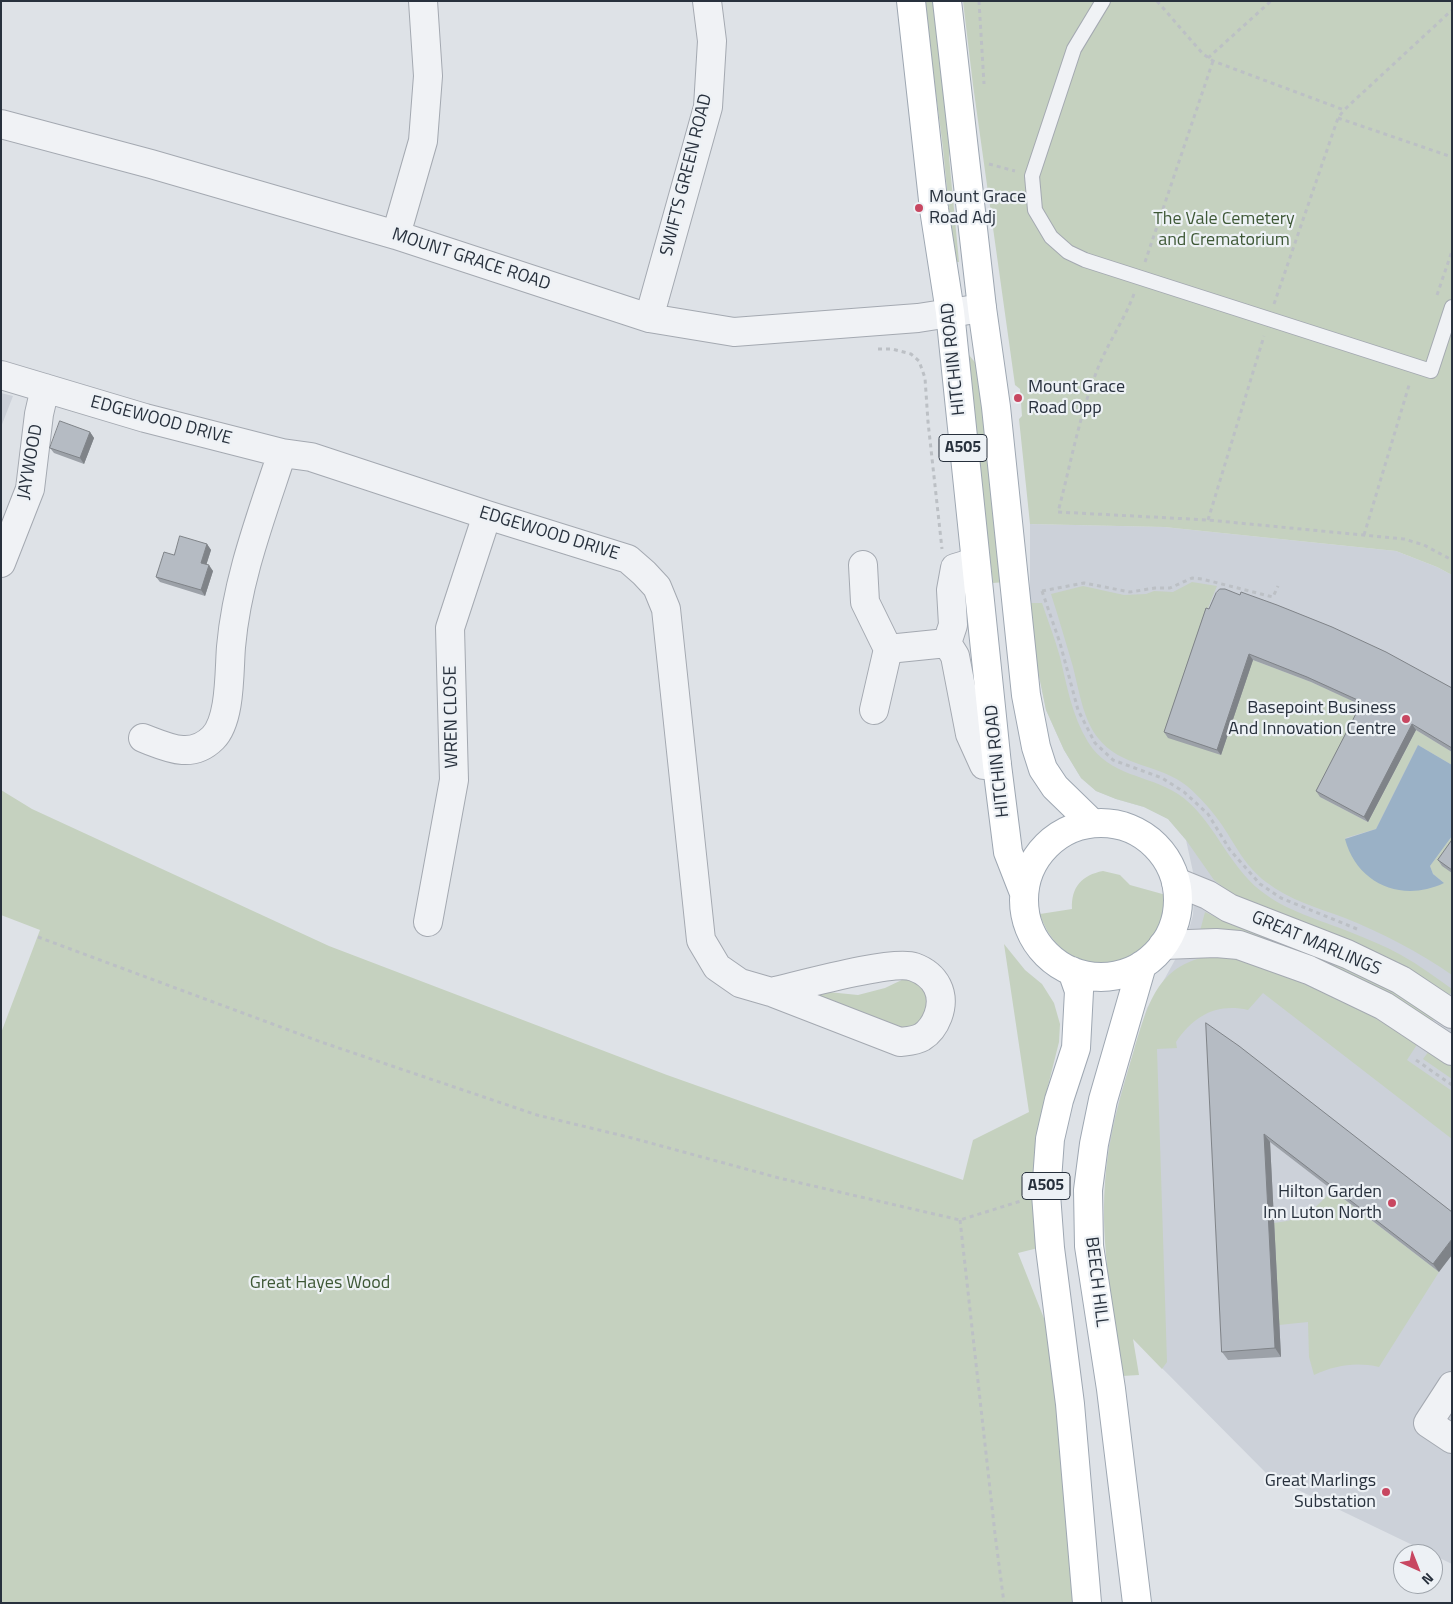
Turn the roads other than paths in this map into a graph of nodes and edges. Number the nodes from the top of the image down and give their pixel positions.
1 (423, 1) edge
2 (707, 1) edge
3 (911, 1) edge
4 (947, 1) edge
5 (1103, 1) edge
6 (1, 124) edge
7 (396, 235) junction
8 (1452, 307) edge
9 (982, 308) junction
10 (950, 312) junction
11 (649, 318) junction
12 (1, 375) edge
13 (45, 388) junction
14 (282, 453) junction
15 (487, 515) junction
16 (975, 562) junction
17 (1, 564) edge
18 (863, 566) dead end
19 (946, 643) junction
20 (888, 648) junction
21 (874, 710) dead end
22 (143, 738) dead end
23 (997, 764) junction
24 (1092, 823) junction
25 (1176, 882) junction
26 (1024, 893) junction
27 (428, 922) dead end
28 (1163, 945) junction
29 (1142, 965) junction
30 (1072, 972) junction
31 (771, 992) junction
32 (1452, 1014) edge
33 (1452, 1051) edge
34 (1452, 1386) edge
35 (1452, 1439) edge
36 (1087, 1603) edge
37 (1137, 1603) edge

1 - 7 street
2 - 11 street, SWIFTS GREEN ROAD
3 - 10 main road, HITCHIN ROAD / A505
4 - 9 main road, HITCHIN ROAD / A505
5 - 8 lane
6 - 7 street, MOUNT GRACE ROAD
7 - 11 street, MOUNT GRACE ROAD
9 - 10 street, MOUNT GRACE ROAD
9 - 24 main road, HITCHIN ROAD / A505
10 - 11 street, MOUNT GRACE ROAD
10 - 16 main road, HITCHIN ROAD / A505
12 - 13 street, EDGEWOOD DRIVE
13 - 14 street, EDGEWOOD DRIVE
13 - 17 street, JAYWOOD
14 - 15 street, EDGEWOOD DRIVE
14 - 22 street
15 - 27 street, WREN CLOSE
15 - 31 street, EDGEWOOD DRIVE
16 - 19 street
16 - 23 main road, HITCHIN ROAD / A505
18 - 20 street
19 - 20 street
19 - 23 street
20 - 21 street
23 - 26 main road, HITCHIN ROAD / A505
24 - 25 main road, A505
24 - 26 main road, A505
25 - 28 main road, A505
25 - 32 street, GREAT MARLINGS
26 - 30 main road, A505
28 - 29 main road, A505
28 - 33 street, GREAT MARLINGS
29 - 30 main road, A505
29 - 37 main road, BEECH HILL / A505
30 - 36 main road, A505
31 - 31 street, EDGEWOOD DRIVE
34 - 35 street

